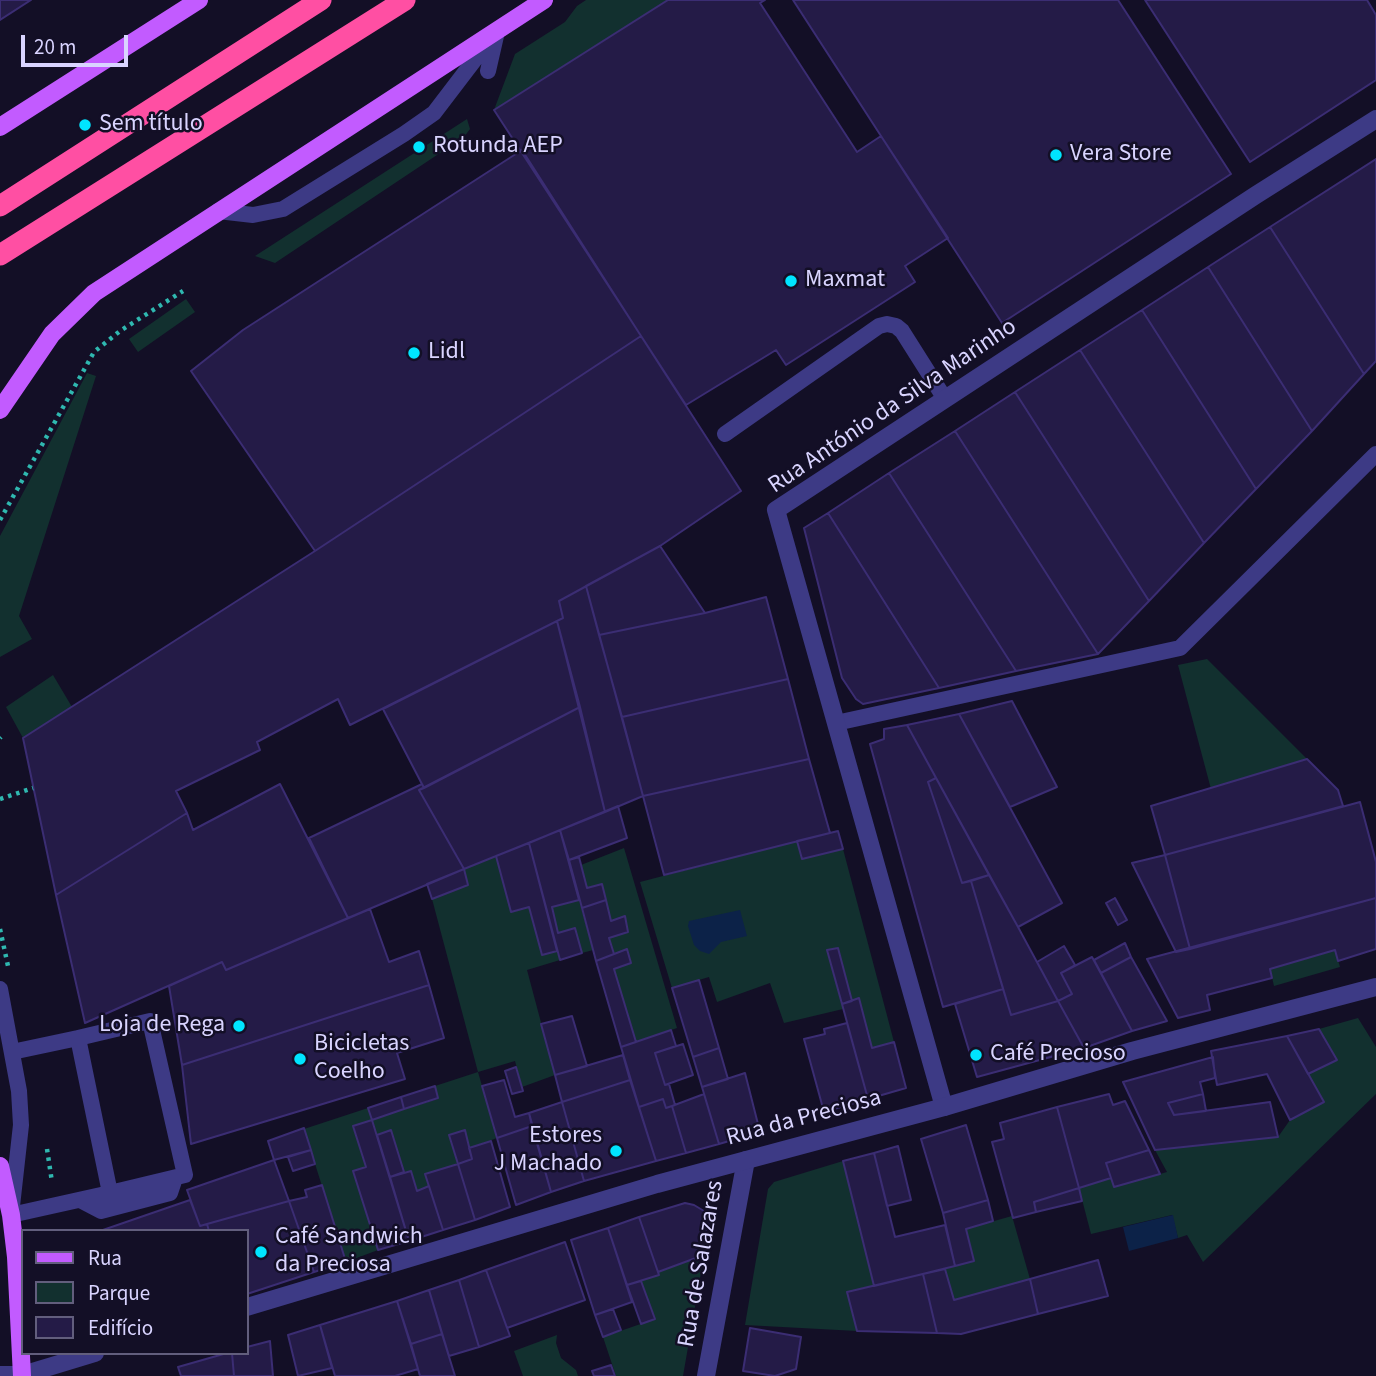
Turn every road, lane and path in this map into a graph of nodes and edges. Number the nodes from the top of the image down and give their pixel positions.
1 (199, 0) edge
2 (321, 0) edge
3 (405, 0) edge
4 (544, 0) edge
5 (497, 30) junction
6 (488, 71) dead end
7 (1376, 119) edge
8 (0, 127) edge
9 (0, 206) edge
10 (218, 211) junction
11 (0, 255) edge
12 (183, 291) dead end
13 (945, 399) junction
14 (0, 410) edge
15 (725, 434) dead end
16 (1376, 454) edge
17 (0, 520) edge
18 (836, 723) junction
19 (33, 788) dead end
20 (0, 799) edge
21 (1376, 987) edge
22 (0, 989) edge
23 (78, 1038) junction
24 (12, 1052) junction
25 (944, 1107) junction
26 (746, 1160) junction
27 (0, 1166) edge
28 (174, 1178) junction
29 (110, 1193) junction
30 (80, 1200) junction
31 (11, 1214) junction
32 (248, 1307) edge
33 (21, 1350) edge
34 (21, 1355) edge
35 (89, 1355) edge
36 (0, 1375) edge
37 (22, 1376) edge
38 (706, 1376) edge

1 - 8 main road
2 - 9 highway
3 - 11 highway
4 - 5 main road
5 - 6 lane
5 - 10 main road
5 - 10 lane
7 - 13 street, Rua António da Silva Marinho
10 - 14 main road
12 - 17 path
13 - 15 lane
13 - 18 street, Rua António da Silva Marinho
16 - 18 lane
18 - 25 street, Rua António da Silva Marinho
19 - 20 path
21 - 25 street, Rua da Preciosa
22 - 24 lane
23 - 24 lane
23 - 28 lane
23 - 29 lane
24 - 31 lane
25 - 26 street, Rua da Preciosa
26 - 32 street, Rua da Preciosa
26 - 38 street, Rua de Salazares
27 - 31 main road
28 - 29 lane
28 - 30 lane
29 - 30 lane
30 - 31 lane
31 - 33 main road
34 - 37 main road
35 - 37 street
36 - 37 street

